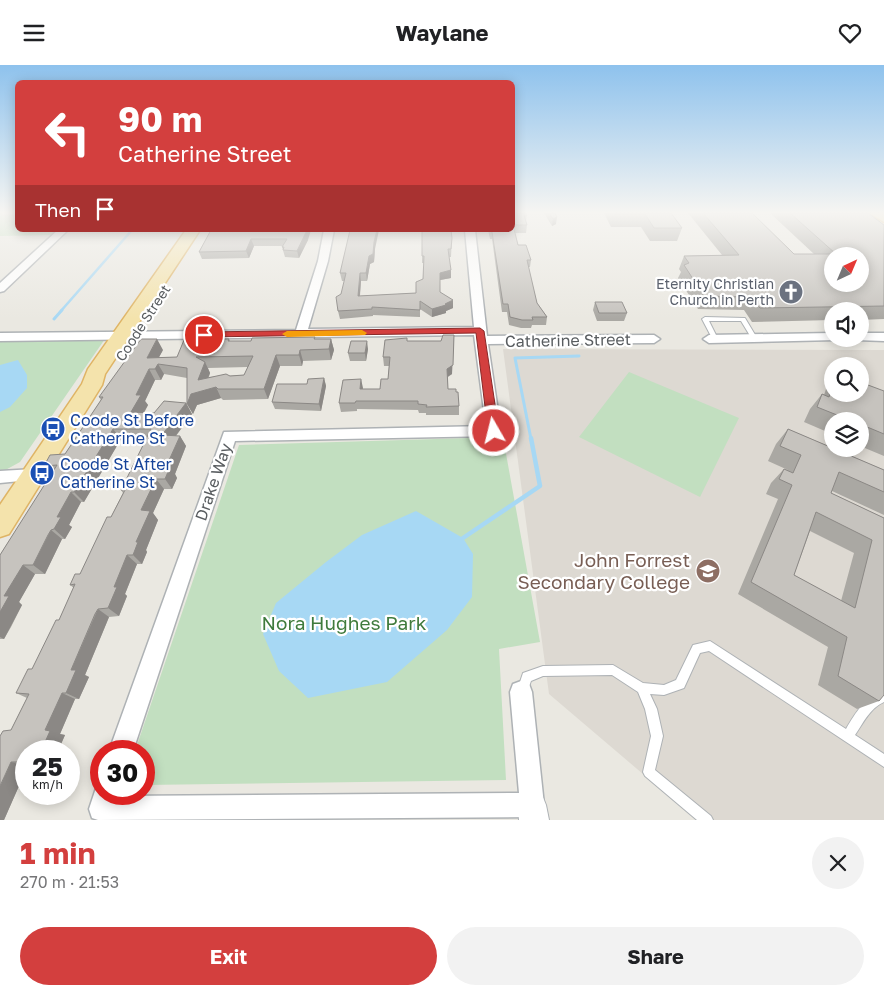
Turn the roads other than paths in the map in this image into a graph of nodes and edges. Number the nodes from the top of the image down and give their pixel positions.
1 (43, 248) edge
2 (183, 248) edge
3 (192, 248) edge
4 (325, 248) edge
5 (472, 248) edge
6 (0, 289) edge
7 (301, 334) junction
8 (128, 335) junction
9 (480, 336) junction
10 (0, 337) edge
11 (824, 337) edge
12 (869, 337) edge
13 (884, 337) edge
14 (754, 338) junction
15 (654, 339) dead end
16 (712, 339) joint
17 (34, 475) junction
18 (0, 477) edge
19 (0, 526) edge
20 (642, 688) junction
21 (521, 693) joint
22 (884, 697) edge
23 (848, 737) junction
24 (125, 740) edge
25 (884, 761) edge
26 (102, 805) edge
27 (533, 813) edge
28 (707, 820) edge

1 - 6 street
2 - 8 main road, Coode Street
3 - 8 main road, Coode Street
4 - 7 street
5 - 9 street
7 - 8 street, Catherine Street
7 - 9 street, Catherine Street
8 - 10 street, Catherine Street
8 - 17 main road, Coode Street
9 - 15 street, Catherine Street
9 - 24 street, Drake Way
11 - 14 street
12 - 13 street
14 - 16 street
14 - 16 lane
17 - 18 street
17 - 19 main road, Coode Street
20 - 21 lane
20 - 23 lane
20 - 28 lane
21 - 27 street
22 - 23 lane
23 - 25 lane
26 - 27 street

